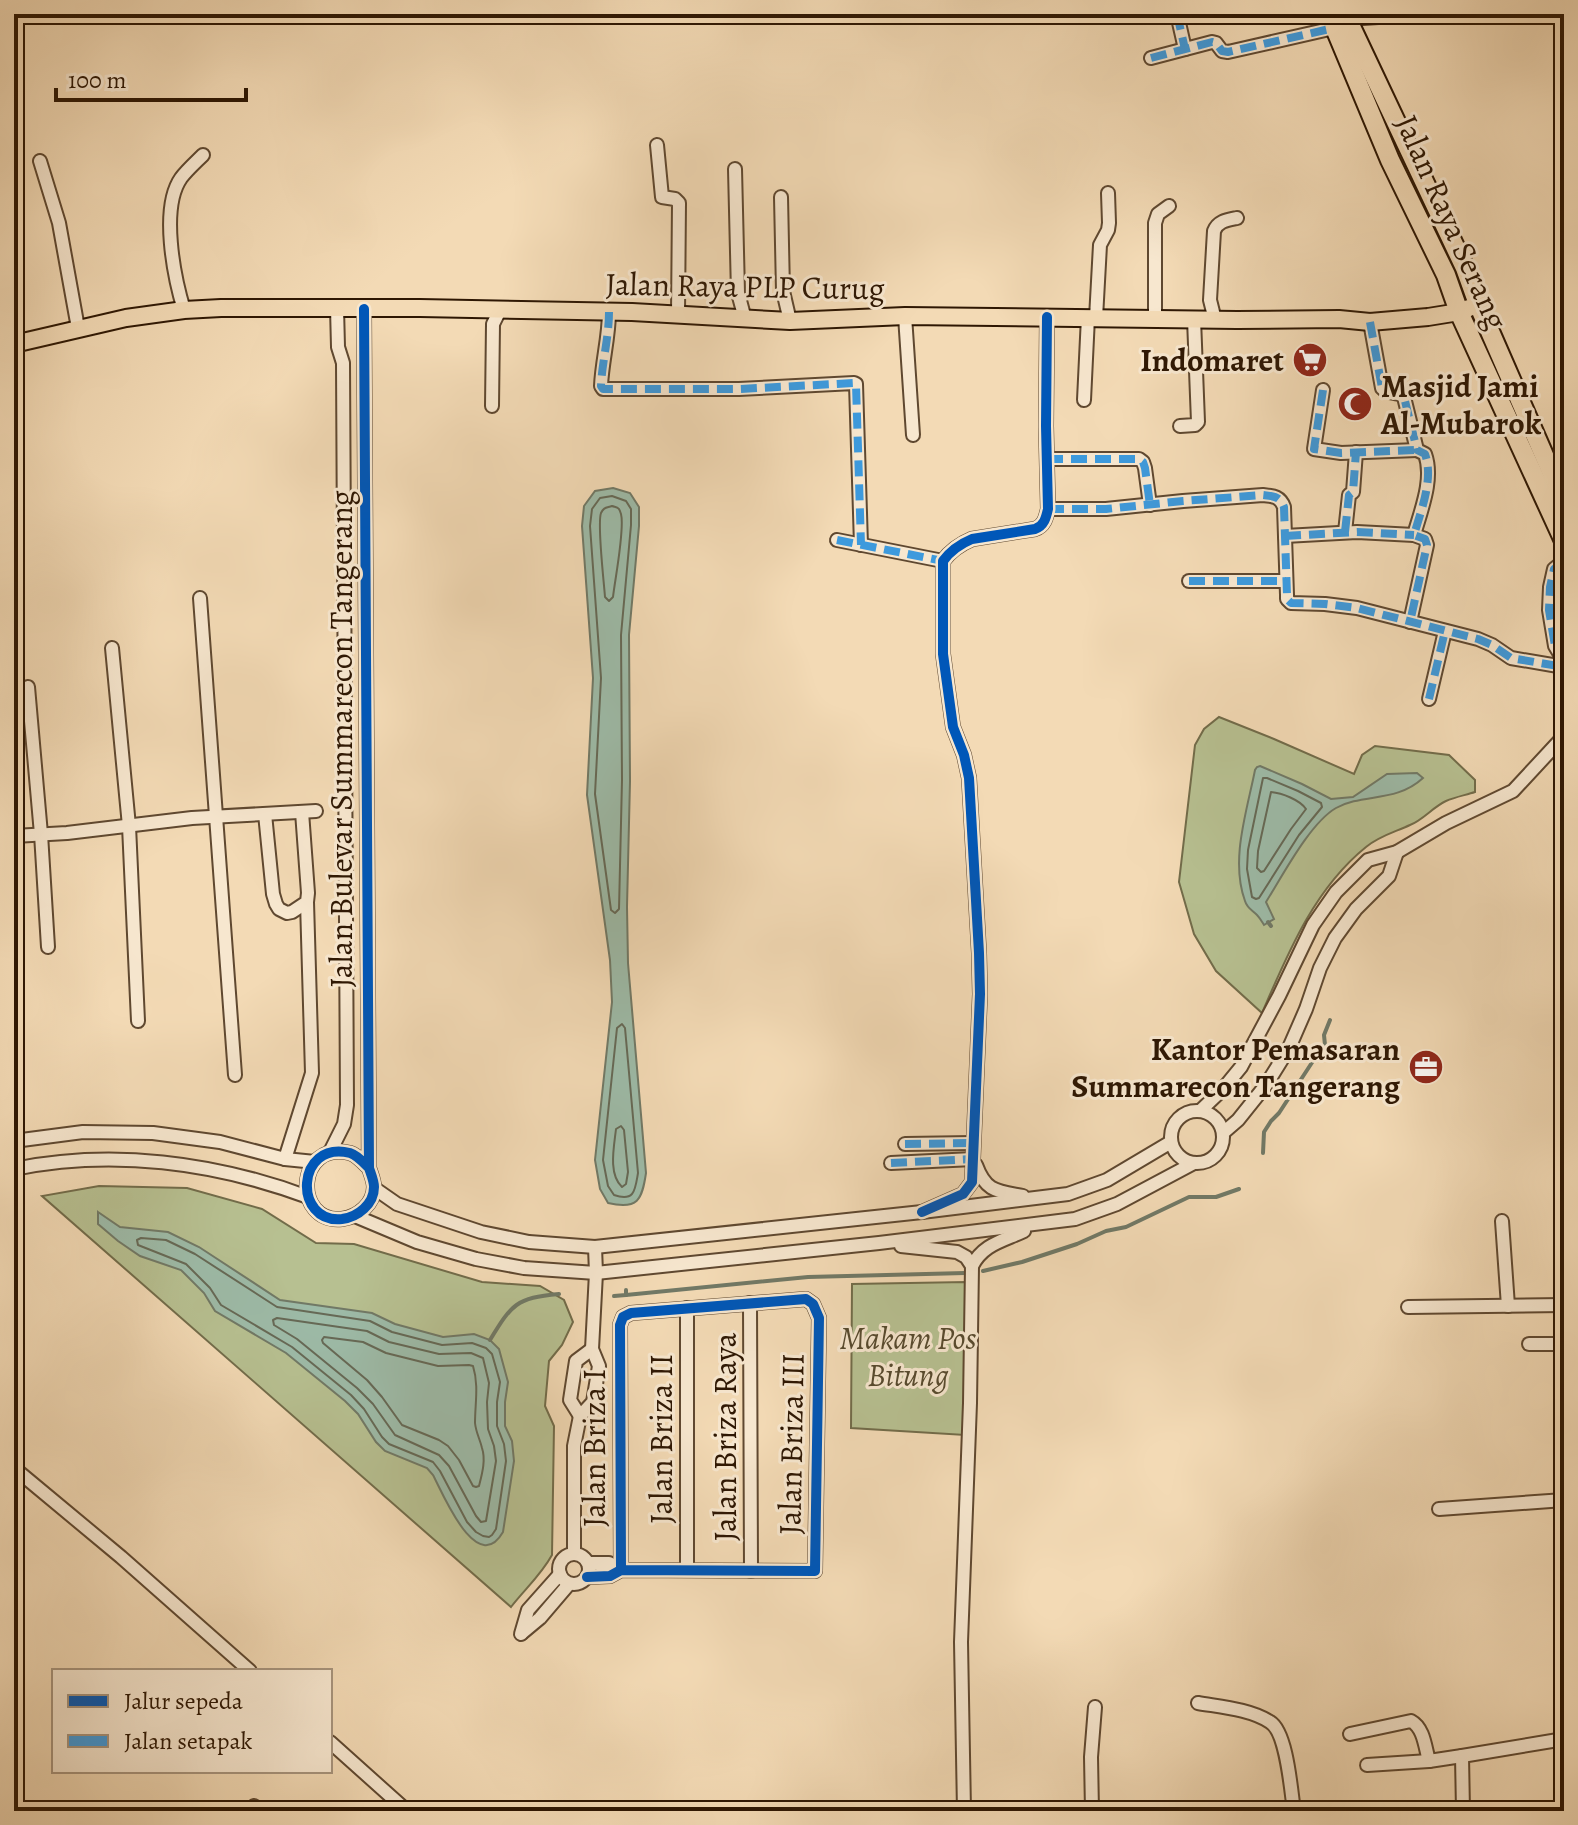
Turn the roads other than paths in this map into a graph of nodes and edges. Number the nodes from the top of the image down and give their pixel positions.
1 (1177, 14) edge
2 (1424, 14) edge
3 (1342, 22) edge
4 (1185, 49) junction
5 (1151, 58) dead end
6 (657, 145) dead end
7 (203, 155) dead end
8 (40, 161) dead end
9 (735, 169) dead end
10 (1108, 193) dead end
11 (781, 197) dead end
12 (1169, 206) dead end
13 (1237, 218) dead end
14 (1478, 304) junction
15 (337, 308) junction
16 (364, 309) junction
17 (184, 310) junction
18 (500, 310) junction
19 (609, 312) junction
20 (1459, 312) junction
21 (678, 314) junction
22 (905, 316) junction
23 (1047, 317) junction
24 (1092, 318) junction
25 (745, 319) junction
26 (1155, 319) junction
27 (1194, 319) junction
28 (1215, 320) junction
29 (790, 321) junction
30 (1370, 322) junction
31 (78, 328) junction
32 (14, 344) edge
33 (364, 362) junction
34 (343, 363) junction
35 (1323, 390) dead end
36 (1084, 400) dead end
37 (492, 406) dead end
38 (1180, 426) dead end
39 (913, 435) dead end
40 (1417, 450) junction
41 (1356, 452) junction
42 (1047, 459) junction
43 (1564, 501) edge
44 (1150, 505) junction
45 (1048, 509) junction
46 (1345, 532) junction
47 (1414, 535) junction
48 (1285, 536) junction
49 (837, 540) dead end
50 (1564, 541) edge
51 (861, 545) junction
52 (943, 561) junction
53 (1564, 561) edge
54 (1189, 581) dead end
55 (1286, 581) junction
56 (200, 598) dead end
57 (1410, 622) junction
58 (1445, 631) junction
59 (112, 648) dead end
60 (1564, 661) edge
61 (345, 665) junction
62 (366, 666) junction
63 (1564, 667) edge
64 (28, 687) dead end
65 (1429, 699) dead end
66 (1564, 736) edge
67 (316, 811) dead end
68 (302, 812) junction
69 (265, 814) junction
70 (215, 817) junction
71 (129, 826) junction
72 (41, 834) junction
73 (14, 836) edge
74 (1397, 852) junction
75 (307, 902) junction
76 (48, 947) dead end
77 (347, 968) junction
78 (368, 968) junction
79 (138, 1021) dead end
80 (235, 1075) dead end
81 (1200, 1111) junction
82 (1223, 1133) junction
83 (14, 1141) edge
84 (1171, 1142) junction
85 (973, 1143) junction
86 (905, 1144) dead end
87 (330, 1152) junction
88 (285, 1159) junction
89 (973, 1159) junction
90 (315, 1162) junction
91 (891, 1163) dead end
92 (1194, 1163) junction
93 (369, 1168) junction
94 (14, 1169) edge
95 (374, 1188) junction
96 (308, 1197) junction
97 (1038, 1198) junction
98 (922, 1212) junction
99 (355, 1216) junction
100 (1502, 1221) dead end
101 (1038, 1225) junction
102 (879, 1243) junction
103 (595, 1247) junction
104 (972, 1266) junction
105 (596, 1273) junction
106 (750, 1303) junction
107 (1564, 1305) edge
108 (1508, 1306) junction
109 (1408, 1307) dead end
110 (687, 1308) junction
111 (1529, 1344) dead end
112 (1564, 1344) edge
113 (592, 1349) junction
114 (580, 1416) junction
115 (14, 1468) edge
116 (1564, 1500) edge
117 (1439, 1509) dead end
118 (574, 1554) junction
119 (588, 1563) junction
120 (621, 1570) junction
121 (687, 1570) junction
122 (751, 1571) junction
123 (587, 1577) junction
124 (248, 1669) edge
125 (1198, 1703) dead end
126 (1095, 1707) dead end
127 (1350, 1734) dead end
128 (1564, 1739) edge
129 (332, 1744) edge
130 (1462, 1756) junction
131 (1429, 1761) junction
132 (1367, 1765) dead end
133 (250, 1811) edge
134 (259, 1811) edge
135 (407, 1811) edge
136 (964, 1811) edge
137 (1092, 1811) edge
138 (1294, 1811) edge
139 (1463, 1811) edge

1 - 4 street
2 - 3 street
3 - 4 street
3 - 14 highway, Jalan Raya Serang
3 - 20 highway, Jalan Raya Serang
4 - 5 street
6 - 21 street
7 - 17 street
8 - 31 street
9 - 25 street
10 - 24 street
11 - 29 street
12 - 26 street
13 - 28 street
14 - 20 main road, Jalan Raya PLP Curug
14 - 43 highway, Jalan Raya Serang
15 - 16 main road, Jalan Raya PLP Curug
15 - 17 main road, Jalan Raya PLP Curug
15 - 34 street, Jalan Bulevar Summarecon Tangerang
16 - 18 main road, Jalan Raya PLP Curug
16 - 33 street, Jalan Bulevar Summarecon Tangerang
17 - 31 main road, Jalan Raya PLP Curug
18 - 19 main road, Jalan Raya PLP Curug
18 - 37 street
19 - 21 main road, Jalan Raya PLP Curug
19 - 51 street
20 - 30 main road, Jalan Raya PLP Curug
20 - 50 highway, Jalan Raya Serang
21 - 25 main road, Jalan Raya PLP Curug
22 - 23 main road, Jalan Raya PLP Curug
22 - 29 main road, Jalan Raya PLP Curug
22 - 39 street
23 - 24 main road, Jalan Raya PLP Curug
23 - 42 street
24 - 26 main road, Jalan Raya PLP Curug
24 - 36 street
25 - 29 main road, Jalan Raya PLP Curug
26 - 27 main road, Jalan Raya PLP Curug
27 - 28 main road, Jalan Raya PLP Curug
27 - 38 street
28 - 30 main road, Jalan Raya PLP Curug
30 - 40 street
31 - 32 main road, Jalan Raya PLP Curug
33 - 34 street
33 - 62 street, Jalan Bulevar Summarecon Tangerang
34 - 61 street, Jalan Bulevar Summarecon Tangerang
35 - 41 street
40 - 41 street
40 - 47 street
41 - 46 street
42 - 44 street
42 - 45 street
44 - 45 street
44 - 48 street
45 - 52 street
46 - 47 street
46 - 48 street
47 - 57 street
48 - 55 street
49 - 51 street
51 - 52 street
52 - 85 street
53 - 60 street
54 - 55 street
55 - 57 street
56 - 70 street
57 - 58 street
58 - 63 street
58 - 65 street
59 - 71 street
61 - 62 street
61 - 77 street, Jalan Bulevar Summarecon Tangerang
62 - 78 street, Jalan Bulevar Summarecon Tangerang
64 - 72 street
66 - 74 street
67 - 68 street
68 - 69 street
68 - 75 street
69 - 70 street
69 - 75 street
70 - 71 street
70 - 80 street
71 - 72 street
71 - 79 street
72 - 73 street
72 - 76 street
74 - 81 street
74 - 82 street
75 - 88 street
77 - 78 street
77 - 87 street, Jalan Bulevar Summarecon Tangerang
78 - 93 street, Jalan Bulevar Summarecon Tangerang
81 - 82 street
81 - 84 street
82 - 92 street
83 - 88 street
84 - 92 street
84 - 97 street
85 - 86 street
85 - 89 street
87 - 90 street
87 - 93 street
88 - 90 street
89 - 91 street
89 - 97 street
89 - 98 street
90 - 96 street
92 - 101 street
93 - 95 street, Jalan Bulevar Summarecon Tangerang
94 - 96 street
95 - 99 street
95 - 103 street
96 - 99 street
97 - 98 street
98 - 103 street
99 - 105 street
100 - 108 street
101 - 102 street
101 - 104 street
102 - 104 street
102 - 105 street
103 - 105 street
104 - 136 street
105 - 113 street
106 - 110 street
106 - 122 street, Jalan Briza Raya
106 - 122 street, Jalan Briza III
107 - 108 street
108 - 109 street
110 - 120 street, Jalan Briza I
110 - 121 street, Jalan Briza II
111 - 112 street
113 - 114 street
113 - 114 street
114 - 118 street
115 - 124 street
116 - 117 street
118 - 119 street
118 - 123 street
119 - 120 street
119 - 123 street
120 - 121 street
120 - 123 street
121 - 122 street
125 - 138 street
126 - 137 street
127 - 131 street
128 - 130 street
129 - 135 street
130 - 131 street
130 - 139 street
131 - 132 street
133 - 134 street

